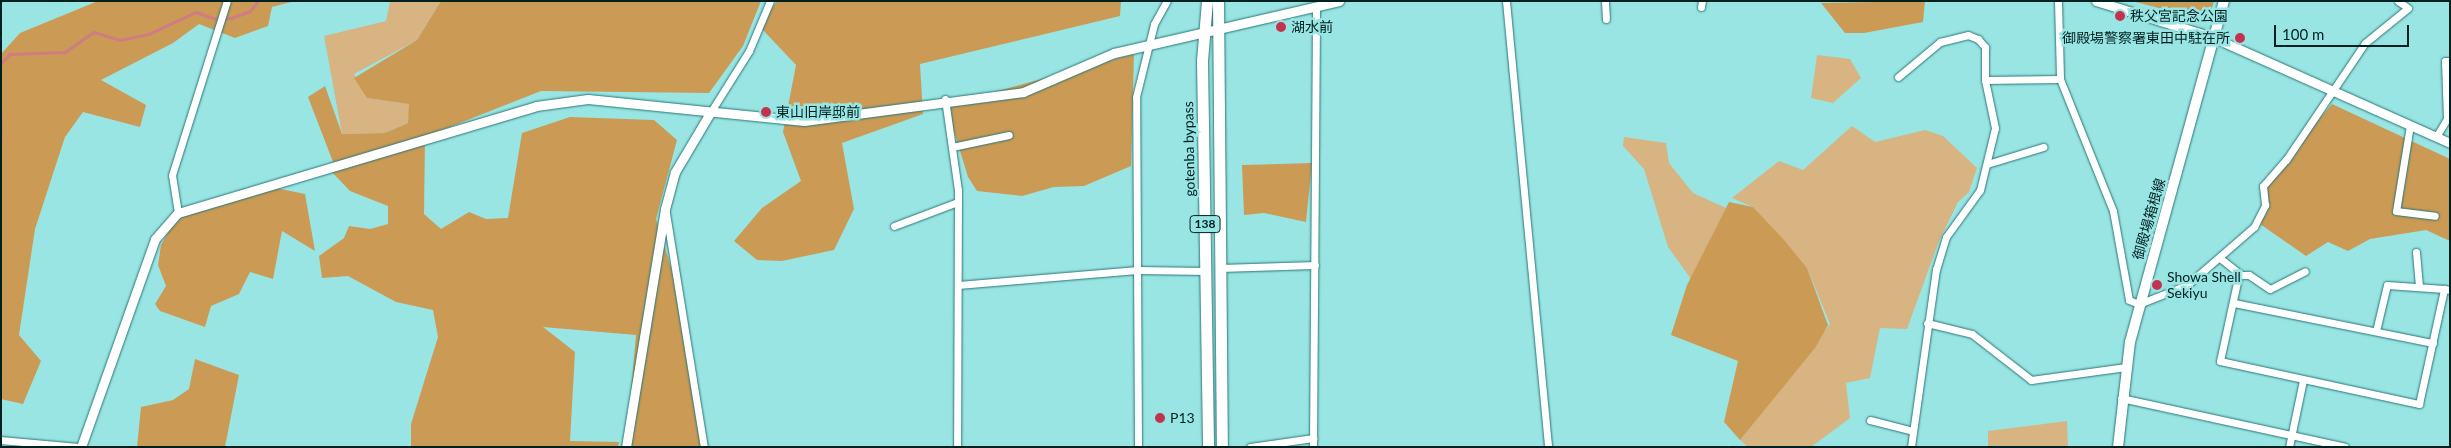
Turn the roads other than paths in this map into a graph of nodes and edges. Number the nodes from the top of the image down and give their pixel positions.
1 (227, 1) edge
2 (770, 1) edge
3 (1167, 1) edge
4 (1207, 1) edge
5 (1218, 1) edge
6 (1339, 1) edge
7 (1506, 1) edge
8 (1605, 1) edge
9 (2058, 1) edge
10 (2096, 1) edge
11 (2224, 1) edge
12 (2398, 1) edge
13 (1316, 7) junction
14 (1606, 19) dead end
15 (1217, 32) junction
16 (1203, 36) junction
17 (2212, 37) junction
18 (1147, 46) junction
19 (2450, 61) edge
20 (1898, 77) dead end
21 (2060, 79) junction
22 (1985, 80) junction
23 (2330, 89) junction
24 (945, 99) junction
25 (710, 113) junction
26 (2410, 125) junction
27 (1008, 135) dead end
28 (2436, 137) junction
29 (2450, 143) edge
30 (952, 147) junction
31 (2043, 147) dead end
32 (1987, 164) junction
33 (958, 202) junction
34 (665, 208) junction
35 (178, 213) junction
36 (2435, 216) dead end
37 (894, 226) dead end
38 (2416, 252) dead end
39 (2221, 259) junction
40 (1315, 265) junction
41 (1220, 268) junction
42 (1137, 270) junction
43 (1206, 271) junction
44 (2304, 271) dead end
45 (2238, 275) junction
46 (958, 285) junction
47 (2419, 286) junction
48 (2447, 290) edge
49 (2234, 303) junction
50 (2139, 304) junction
51 (1927, 323) junction
52 (2376, 331) junction
53 (2433, 343) junction
54 (2126, 367) junction
55 (2303, 380) junction
56 (2120, 398) junction
57 (1870, 420) dead end
58 (1913, 431) junction
59 (2291, 436) junction
60 (1313, 438) junction
61 (1, 440) edge
62 (79, 447) edge
63 (626, 447) edge
64 (704, 447) edge
65 (957, 447) edge
66 (1138, 447) edge
67 (1208, 447) edge
68 (1222, 447) edge
69 (1250, 447) edge
70 (1313, 447) edge
71 (1548, 447) edge
72 (1911, 447) edge
73 (2118, 447) edge
74 (2289, 447) edge
75 (2345, 447) edge

1 - 35 street
2 - 25 street
3 - 18 street
4 - 16 highway, gotenba bypass / 138
5 - 15 highway, 138
6 - 13 street
7 - 71 street
8 - 14 street
9 - 21 street
10 - 17 street
11 - 17 main road, 御殿場箱根線
12 - 23 street
13 - 15 street
13 - 40 street
15 - 16 street
15 - 41 highway, 138
16 - 18 street
16 - 43 highway, gotenba bypass / 138
17 - 23 street
17 - 50 main road, 御殿場箱根線
18 - 24 street
18 - 42 street
19 - 28 street
20 - 22 street
21 - 22 street
21 - 50 street
22 - 32 street
23 - 26 street
23 - 39 street
24 - 25 street
24 - 30 street
25 - 34 street
25 - 35 street
26 - 28 street
26 - 36 street
27 - 30 street
28 - 29 street
30 - 33 street
31 - 32 street
32 - 51 street
33 - 37 street
33 - 46 street
34 - 63 street
34 - 64 street
35 - 62 street
38 - 47 street
39 - 45 street
39 - 50 street
40 - 41 street
40 - 60 street
41 - 68 highway, 138
42 - 43 street
42 - 46 street
42 - 66 street
43 - 67 highway, gotenba bypass / 138
44 - 45 street
45 - 49 street
46 - 65 street
47 - 48 street
47 - 52 street
48 - 53 street
49 - 52 street
49 - 55 street
50 - 54 main road, 御殿場箱根線
51 - 54 street
51 - 58 street
52 - 53 street
53 - 55 street
54 - 56 main road, 御殿場箱根線
55 - 59 street
56 - 59 street
56 - 73 main road, 御殿場箱根線
57 - 58 street
58 - 72 street
59 - 74 street
59 - 75 street
60 - 69 street
60 - 70 street
61 - 62 street

